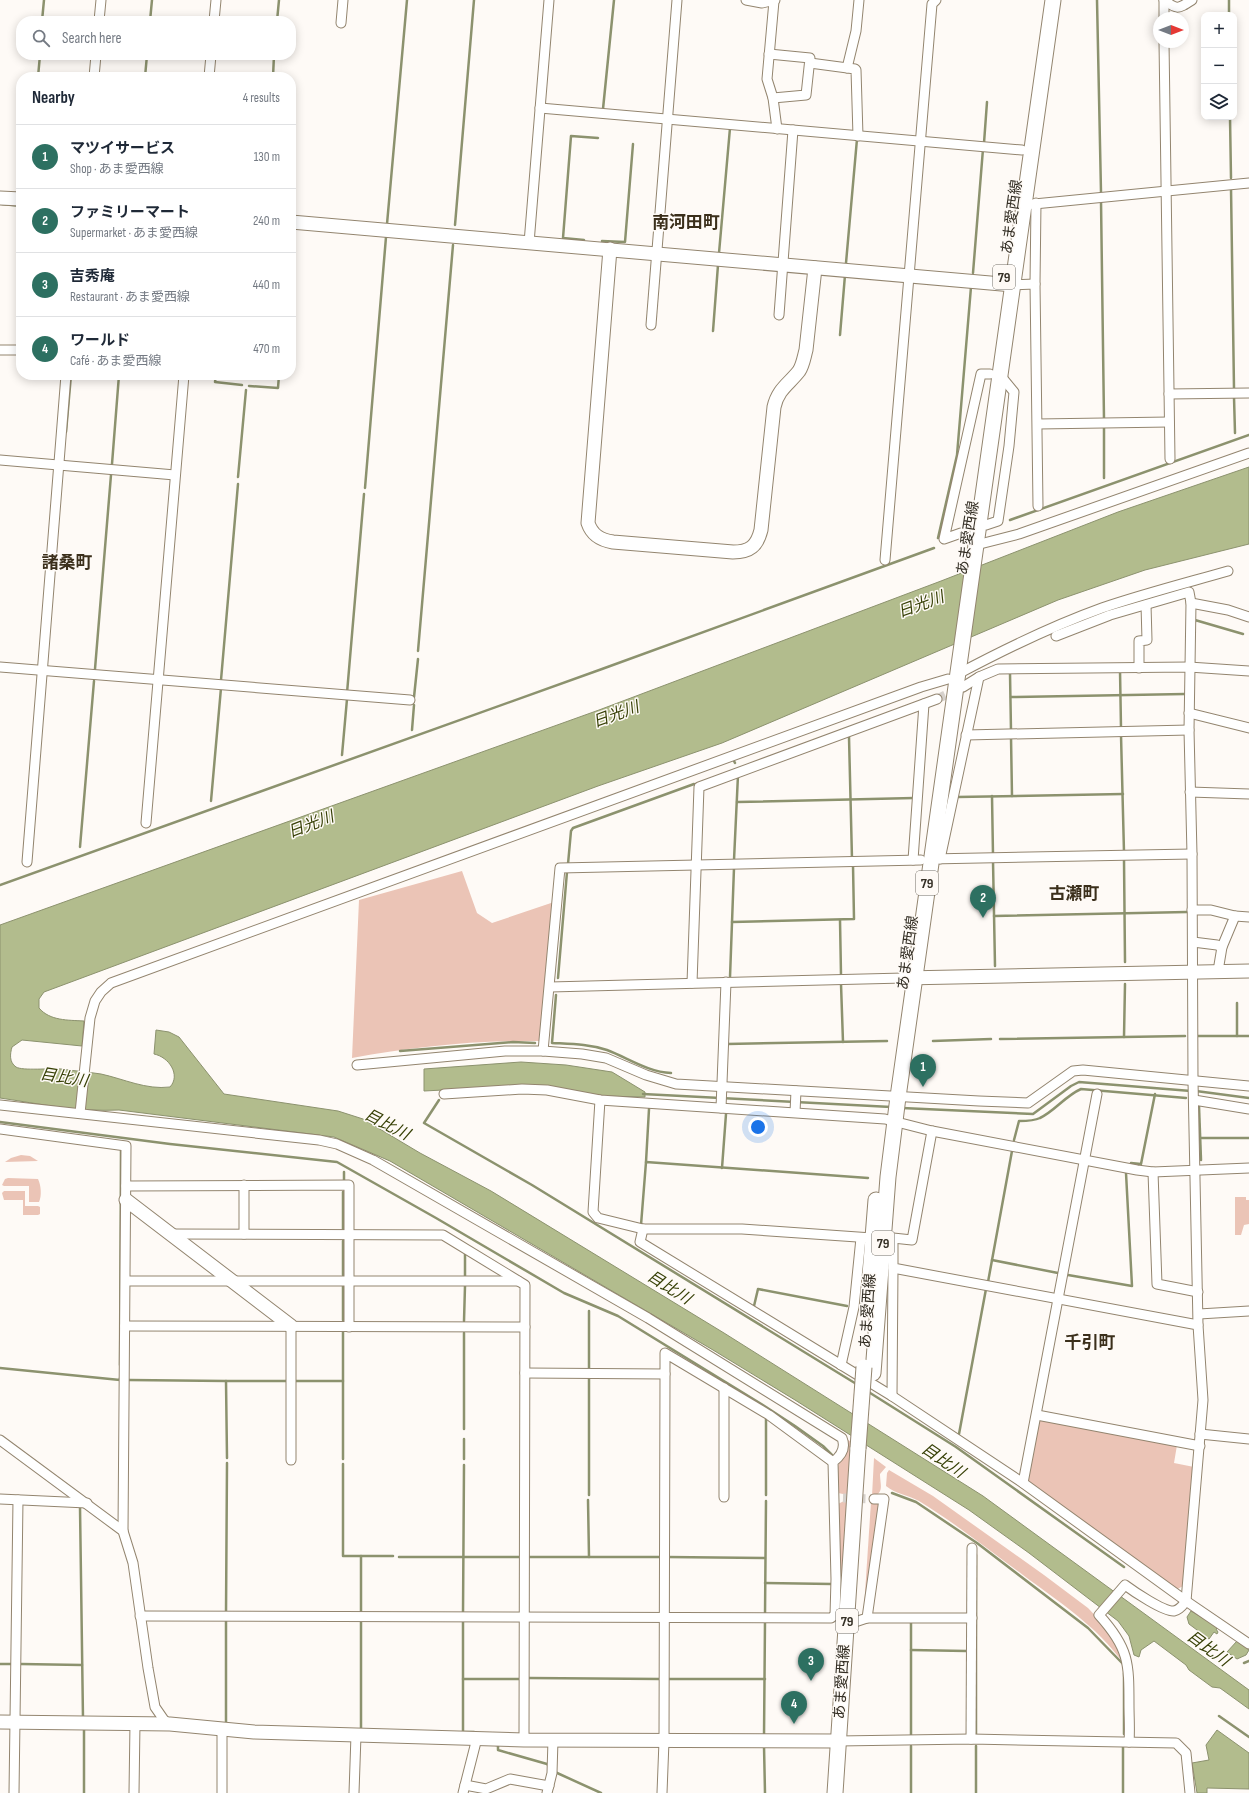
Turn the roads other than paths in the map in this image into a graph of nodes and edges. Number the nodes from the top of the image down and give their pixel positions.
1 (101, 0) edge
2 (216, 0) edge
3 (343, 0) edge
4 (549, 0) edge
5 (677, 0) edge
6 (746, 0) edge
7 (774, 0) edge
8 (859, 0) edge
9 (1044, 0) edge
10 (1053, 0) edge
11 (1164, 0) edge
12 (1192, 0) edge
13 (931, 1) edge
14 (1164, 12) edge
15 (99, 16) edge
16 (214, 16) edge
17 (341, 23) dead end
18 (1164, 48) edge
19 (769, 54) junction
20 (96, 60) edge
21 (211, 60) edge
22 (810, 63) junction
23 (847, 68) junction
24 (94, 72) edge
25 (209, 72) edge
26 (773, 98) junction
27 (540, 108) junction
28 (667, 119) junction
29 (777, 129) junction
30 (794, 130) junction
31 (858, 136) junction
32 (920, 141) junction
33 (1022, 150) junction
34 (1249, 183) edge
35 (1166, 191) junction
36 (0, 198) edge
37 (16, 200) edge
38 (1030, 204) junction
39 (296, 222) edge
40 (529, 243) junction
41 (610, 249) junction
42 (656, 254) junction
43 (783, 265) junction
44 (815, 268) junction
45 (910, 275) junction
46 (1008, 284) junction
47 (1035, 284) junction
48 (779, 315) dead end
49 (651, 325) dead end
50 (0, 350) edge
51 (16, 350) edge
52 (995, 375) junction
53 (66, 380) edge
54 (184, 380) edge
55 (1249, 393) edge
56 (1169, 394) junction
57 (1169, 422) junction
58 (1038, 424) junction
59 (1249, 454) edge
60 (1170, 459) dead end
61 (0, 460) edge
62 (58, 465) junction
63 (175, 475) junction
64 (1038, 506) dead end
65 (986, 524) dead end
66 (961, 533) dead end
67 (972, 550) junction
68 (885, 560) dead end
69 (1228, 571) dead end
70 (1191, 603) junction
71 (1146, 605) junction
72 (1249, 616) edge
73 (1056, 636) dead end
74 (0, 667) edge
75 (1189, 667) junction
76 (1139, 668) junction
77 (42, 670) junction
78 (1249, 671) edge
79 (955, 675) junction
80 (979, 677) junction
81 (158, 679) junction
82 (936, 699) tunnel mouth
83 (410, 700) dead end
84 (924, 704) junction
85 (1189, 713) junction
86 (1249, 728) edge
87 (1189, 730) junction
88 (966, 734) junction
89 (1190, 792) junction
90 (1249, 794) edge
91 (146, 823) dead end
92 (1192, 854) junction
93 (926, 860) junction
94 (27, 862) dead end
95 (696, 865) junction
96 (1192, 910) junction
97 (1236, 916) junction
98 (1249, 917) edge
99 (1193, 942) junction
100 (1222, 947) junction
101 (1218, 971) junction
102 (1249, 971) edge
103 (1193, 972) junction
104 (909, 978) junction
105 (726, 982) junction
106 (692, 983) junction
107 (550, 987) junction
108 (543, 1051) junction
109 (357, 1065) dead end
110 (1193, 1083) junction
111 (1249, 1086) edge
112 (721, 1088) junction
113 (796, 1091) junction
114 (444, 1094) dead end
115 (1097, 1094) dead end
116 (1194, 1098) junction
117 (600, 1100) junction
118 (0, 1105) edge
119 (721, 1106) junction
120 (892, 1108) junction
121 (1249, 1109) edge
122 (795, 1112) junction
123 (80, 1113) junction
124 (0, 1129) edge
125 (932, 1131) junction
126 (1084, 1160) junction
127 (1249, 1168) edge
128 (1195, 1170) junction
129 (1153, 1172) junction
130 (244, 1185) junction
131 (126, 1186) junction
132 (126, 1200) junction
133 (644, 1229) junction
134 (171, 1234) junction
135 (244, 1234) junction
136 (349, 1235) junction
137 (877, 1238) junction
138 (893, 1268) junction
139 (126, 1281) junction
140 (232, 1281) junction
141 (349, 1281) junction
142 (518, 1281) junction
143 (1198, 1292) junction
144 (1058, 1300) junction
145 (1249, 1311) edge
146 (1199, 1314) junction
147 (1198, 1325) junction
148 (126, 1326) junction
149 (291, 1326) junction
150 (349, 1326) junction
151 (525, 1327) junction
152 (842, 1365) junction
153 (525, 1373) junction
154 (665, 1374) junction
155 (724, 1388) junction
156 (892, 1396) junction
157 (1037, 1415) junction
158 (1200, 1434) junction
159 (1249, 1439) edge
160 (0, 1440) edge
161 (1200, 1446) junction
162 (291, 1460) dead end
163 (833, 1462) junction
164 (1023, 1483) junction
165 (724, 1497) dead end
166 (0, 1499) edge
167 (874, 1499) dead end
168 (18, 1500) junction
169 (87, 1503) junction
170 (123, 1531) junction
171 (972, 1548) dead end
172 (1186, 1601) junction
173 (140, 1616) junction
174 (525, 1618) junction
175 (664, 1618) junction
176 (972, 1618) junction
177 (851, 1619) junction
178 (1249, 1644) edge
179 (0, 1722) edge
180 (15, 1722) junction
181 (135, 1723) junction
182 (170, 1724) junction
183 (222, 1729) junction
184 (356, 1735) junction
185 (477, 1738) junction
186 (524, 1740) junction
187 (553, 1740) junction
188 (664, 1740) junction
189 (971, 1740) junction
190 (843, 1741) junction
191 (1129, 1742) junction
192 (464, 1789) edge
193 (548, 1789) edge
194 (14, 1793) edge
195 (134, 1793) edge
196 (222, 1793) edge
197 (354, 1793) edge
198 (662, 1793) edge
199 (835, 1793) edge
200 (844, 1793) edge
201 (1190, 1793) edge

1 - 15 street
2 - 16 street
3 - 17 street
4 - 27 street
5 - 28 street
6 - 7 street
7 - 19 street
8 - 23 street
9 - 33 main road, あま愛西線 / 79
10 - 38 main road, あま愛西線 / 79
11 - 12 street
11 - 14 street
13 - 32 street
18 - 35 street
19 - 22 street
19 - 26 street
20 - 24 street
21 - 25 street
22 - 23 street
22 - 26 street
23 - 31 street
26 - 29 street
27 - 28 street
27 - 40 street
28 - 29 street
28 - 42 street
29 - 30 street
30 - 31 street
30 - 43 street
31 - 32 street
32 - 33 street
32 - 45 street
33 - 46 main road, あま愛西線 / 79
34 - 35 street
35 - 38 street
35 - 56 street
36 - 37 street
38 - 46 main road, あま愛西線 / 79
38 - 47 street
39 - 40 street
40 - 41 street
41 - 42 street
41 - 44 street
42 - 43 street
42 - 49 street
43 - 44 street
43 - 48 street
44 - 45 street
45 - 46 street
45 - 68 street
46 - 47 street
46 - 52 main road, あま愛西線 / 79
47 - 58 street
50 - 51 street
52 - 65 street
52 - 66 street
52 - 67 main road, あま愛西線 / 79
53 - 62 street
54 - 63 street
55 - 56 street
56 - 57 street
57 - 58 street
57 - 60 street
58 - 64 street
59 - 67 street
61 - 62 street
62 - 63 street
62 - 77 street
63 - 81 street
67 - 79 main road, あま愛西線 / 79
69 - 79 street
70 - 71 street
70 - 72 street
70 - 75 street
71 - 73 street
71 - 76 street
74 - 77 street
75 - 76 street
75 - 78 street
75 - 85 street
76 - 80 street
77 - 81 street
77 - 94 street
79 - 80 street
79 - 93 main road, あま愛西線 / 79
79 - 123 street
80 - 88 street
81 - 83 street
81 - 91 street
82 - 84 street
84 - 93 street
84 - 95 street
85 - 86 street
85 - 87 street
87 - 88 street
87 - 89 street
88 - 93 street
89 - 90 street
89 - 92 street
92 - 93 street
92 - 96 street
93 - 95 street
93 - 104 main road, あま愛西線 / 79
95 - 106 street
95 - 107 street
96 - 97 street
96 - 99 street
97 - 98 street
97 - 100 street
99 - 100 street
99 - 103 street
100 - 101 street
101 - 102 street
101 - 103 street
103 - 104 street
103 - 110 street
104 - 105 street
104 - 120 main road, あま愛西線 / 79
105 - 106 street
105 - 112 street
106 - 107 street
107 - 108 street
108 - 109 street
108 - 112 street
110 - 111 street
110 - 116 street
110 - 120 street
112 - 113 street
112 - 119 street
113 - 120 street
113 - 122 street
114 - 117 street
115 - 126 street
116 - 121 street
116 - 128 street
117 - 119 street
117 - 133 street
118 - 123 street
119 - 122 street
120 - 122 street
120 - 125 street
120 - 137 main road, あま愛西線 / 79
123 - 163 street
124 - 131 street
125 - 126 street
125 - 137 street
126 - 129 street
126 - 144 street
127 - 128 street
128 - 129 street
128 - 143 street
129 - 143 street
130 - 131 street
130 - 135 street
130 - 136 street
131 - 132 street
132 - 134 street
132 - 139 street
133 - 137 street
133 - 152 street
134 - 135 street
134 - 140 street
135 - 136 street
136 - 141 street
136 - 142 street
137 - 138 street
137 - 152 street
137 - 177 main road, あま愛西線 / 79, bridge
138 - 144 street
138 - 156 street
139 - 140 street
139 - 148 street
140 - 141 street
140 - 149 street
141 - 142 street
141 - 150 street
142 - 151 street
143 - 146 street
144 - 147 street
144 - 157 street
145 - 146 street
146 - 147 street
147 - 158 street
148 - 149 street
148 - 170 street
149 - 150 street
149 - 162 street
150 - 151 street
151 - 153 street
152 - 156 street
153 - 154 street
153 - 174 street
154 - 155 street
154 - 175 street
155 - 163 street
155 - 165 street
156 - 164 street
157 - 161 street
157 - 164 street
158 - 159 street
158 - 161 street
160 - 169 street
161 - 172 street
163 - 177 street
164 - 172 street
166 - 168 street
167 - 177 street
168 - 169 street
168 - 180 street
169 - 170 street
170 - 173 street
171 - 176 street
172 - 178 street
172 - 191 street
173 - 174 street
173 - 182 street
174 - 175 street
174 - 186 street
175 - 177 street
175 - 188 street
176 - 177 street
176 - 189 street
177 - 190 main road, あま愛西線 / 79
179 - 180 street
180 - 181 street
180 - 194 street
181 - 182 street
181 - 195 street
182 - 183 street
183 - 184 street
183 - 196 street
184 - 185 street
184 - 197 street
185 - 186 street
185 - 192 street
186 - 187 street
187 - 188 street
187 - 193 street
188 - 190 street
188 - 198 street
189 - 190 street
189 - 191 street
190 - 199 main road, あま愛西線 / 79
190 - 200 main road, あま愛西線 / 79
191 - 201 street
192 - 193 street

